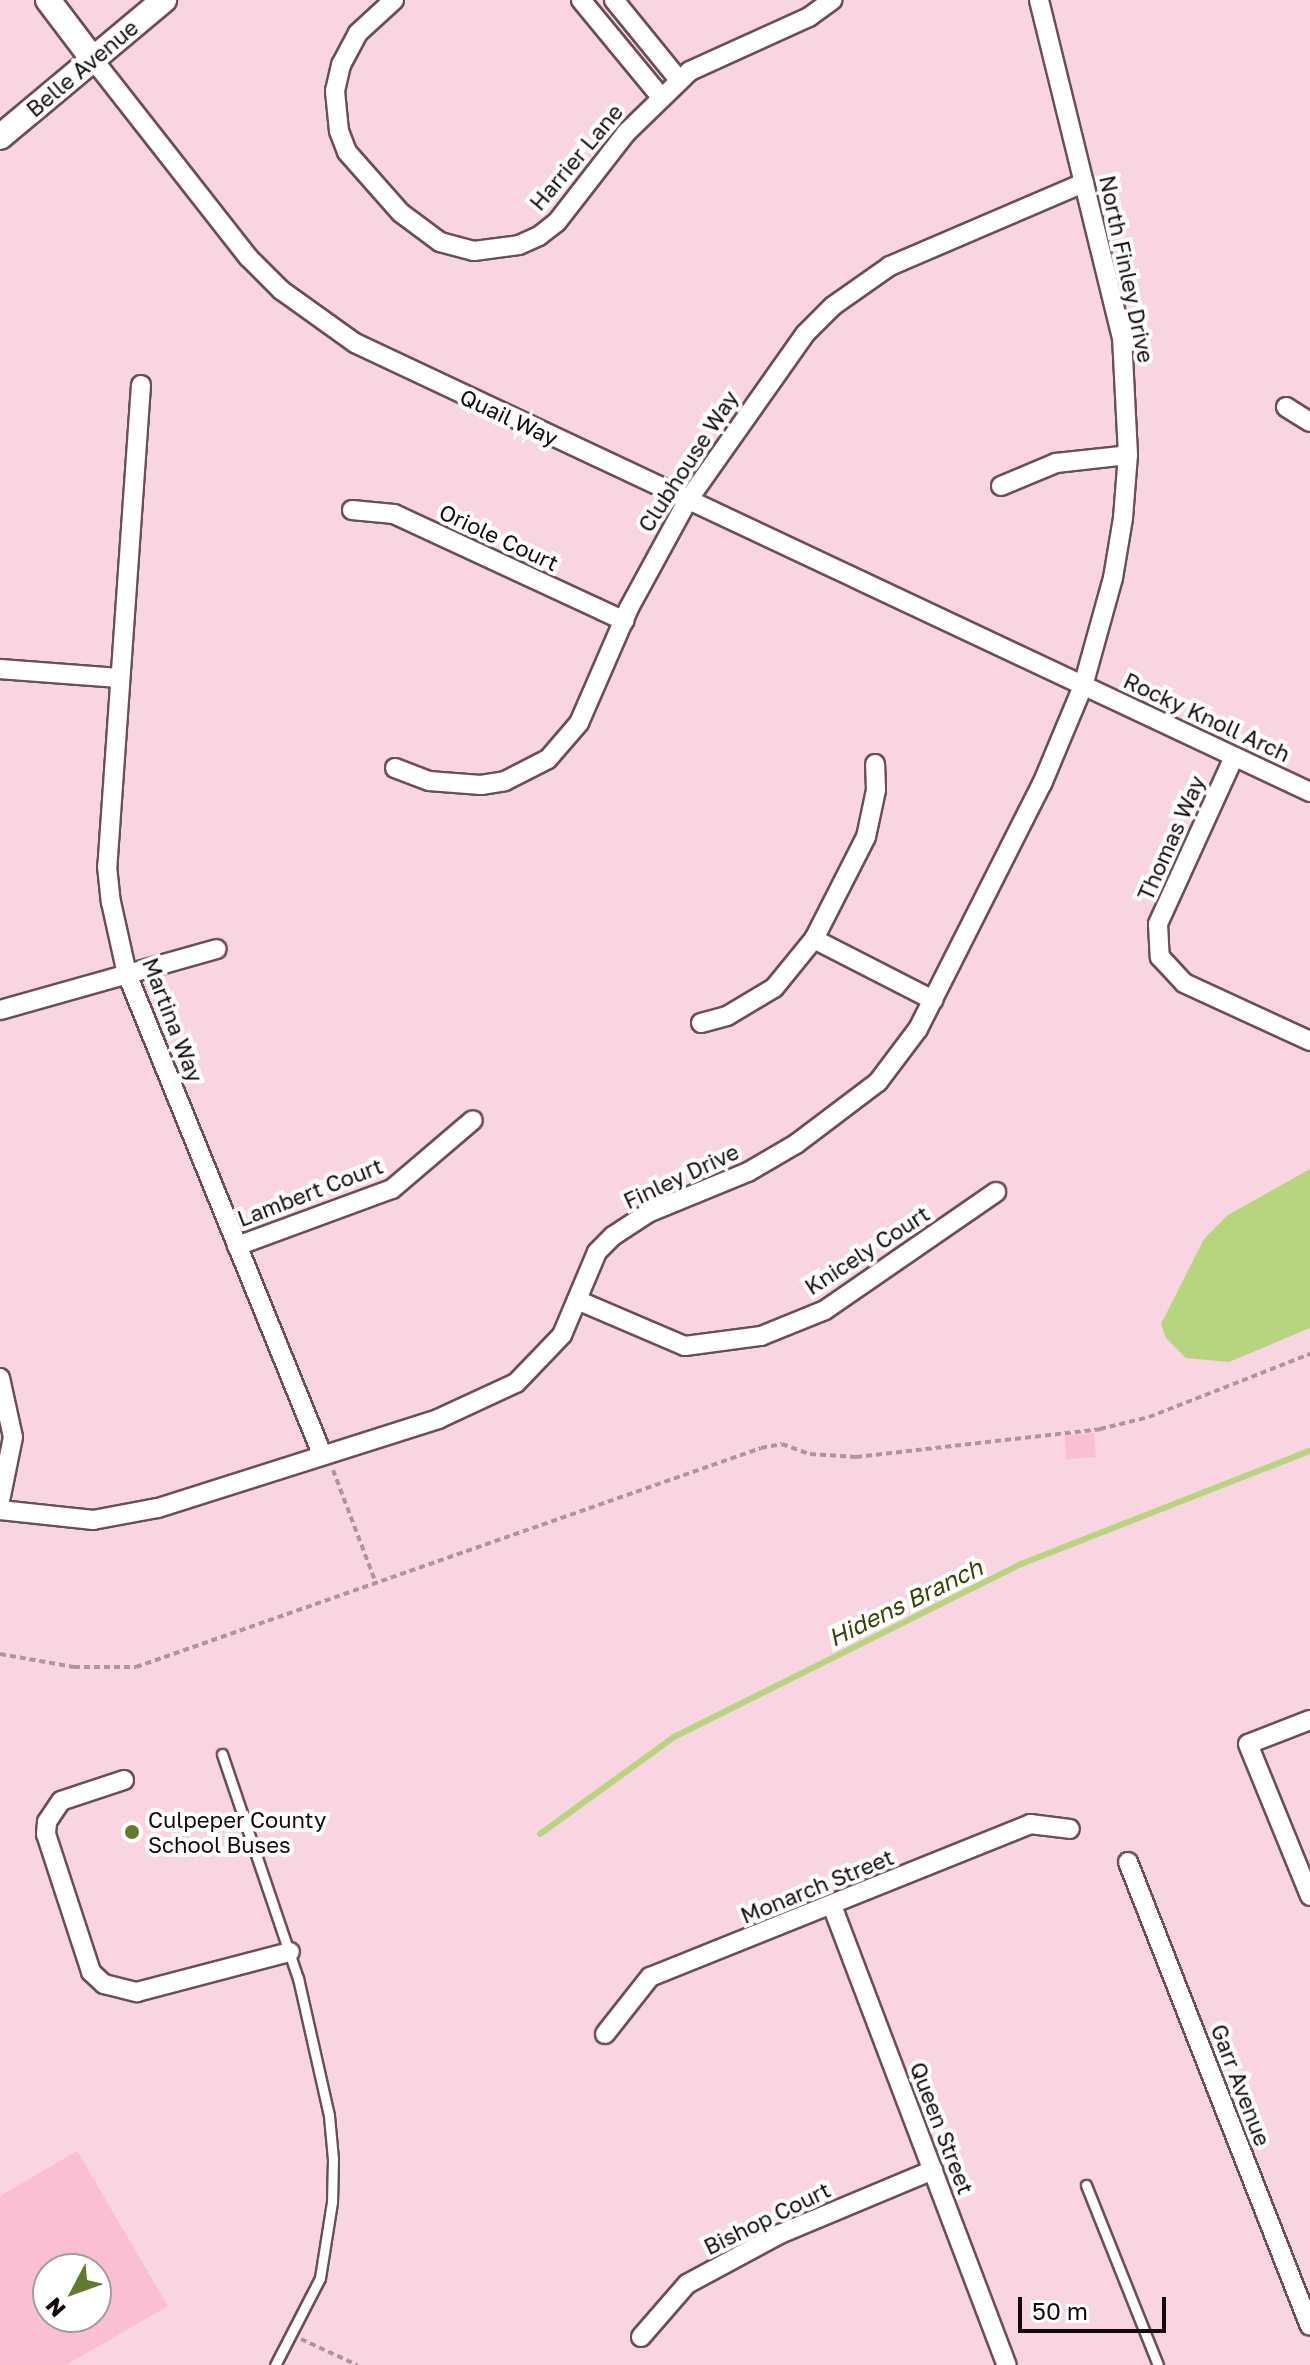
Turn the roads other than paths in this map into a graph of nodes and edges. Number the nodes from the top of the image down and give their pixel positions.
1 (48, 0) edge
2 (164, 0) edge
3 (394, 0) edge
4 (581, 0) edge
5 (614, 0) edge
6 (832, 0) edge
7 (1039, 0) edge
8 (92, 58) junction
9 (679, 80) junction
10 (661, 97) junction
11 (0, 137) edge
12 (1084, 183) junction
13 (141, 385) dead end
14 (1286, 407) dead end
15 (1310, 422) edge
16 (1128, 455) junction
17 (1001, 486) dead end
18 (688, 500) junction
19 (352, 510) dead end
20 (624, 621) junction
21 (0, 669) edge
22 (120, 678) junction
23 (1083, 686) junction
24 (1234, 757) junction
25 (875, 764) dead end
26 (395, 768) dead end
27 (1310, 792) edge
28 (1023, 824) joint
29 (814, 939) junction
30 (217, 949) dead end
31 (127, 974) junction
32 (933, 1000) junction
33 (0, 1010) edge
34 (701, 1023) dead end
35 (1310, 1041) edge
36 (473, 1120) dead end
37 (996, 1192) dead end
38 (237, 1246) junction
39 (577, 1300) junction
40 (0, 1378) edge
41 (324, 1454) junction
42 (0, 1501) edge
43 (0, 1510) edge
44 (1310, 1720) edge
45 (222, 1754) dead end
46 (124, 1780) dead end
47 (1070, 1829) dead end
48 (1128, 1862) dead end
49 (1310, 1896) edge
50 (833, 1908) junction
51 (290, 1952) junction
52 (605, 2034) dead end
53 (933, 2170) junction
54 (1086, 2185) dead end
55 (1310, 2326) edge
56 (641, 2337) dead end
57 (275, 2365) edge
58 (1007, 2365) edge
59 (1158, 2365) edge

1 - 8 street, Quail Way
2 - 8 street, Belle Avenue
3 - 10 street, Harrier Lane
4 - 10 street
5 - 9 street
6 - 9 street, Harrier Lane
7 - 12 street, North Finley Drive
8 - 11 street, Belle Avenue
8 - 18 street, Quail Way
9 - 10 street, Harrier Lane
12 - 16 street, North Finley Drive
12 - 18 street, Clubhouse Way
13 - 22 street, Martina Way
14 - 15 street
16 - 17 street
16 - 23 street, North Finley Drive
18 - 20 street, Clubhouse Way
18 - 23 street, Quail Way
19 - 20 street, Oriole Court
20 - 26 street, Clubhouse Way
21 - 22 street
22 - 31 street, Martina Way
23 - 24 street, Rocky Knoll Arch
23 - 28 street, North Finley Drive
24 - 27 street, Rocky Knoll Arch
24 - 35 street, Thomas Way
25 - 29 street
28 - 32 street, Finley Drive
29 - 32 street
29 - 34 street
30 - 31 street
31 - 33 street
31 - 38 street, Martina Way
32 - 39 street, Finley Drive
36 - 38 street, Lambert Court
37 - 39 street, Knicely Court
38 - 41 street, Martina Way
39 - 41 street, Finley Drive
40 - 42 street
41 - 43 street, Finley Drive
44 - 49 street
45 - 51 lane
46 - 51 street
47 - 50 street, Monarch Street
48 - 55 street, Garr Avenue
50 - 52 street, Monarch Street
50 - 53 street, Queen Street
51 - 57 lane
53 - 56 street, Bishop Court
53 - 58 street, Queen Street
54 - 59 lane

